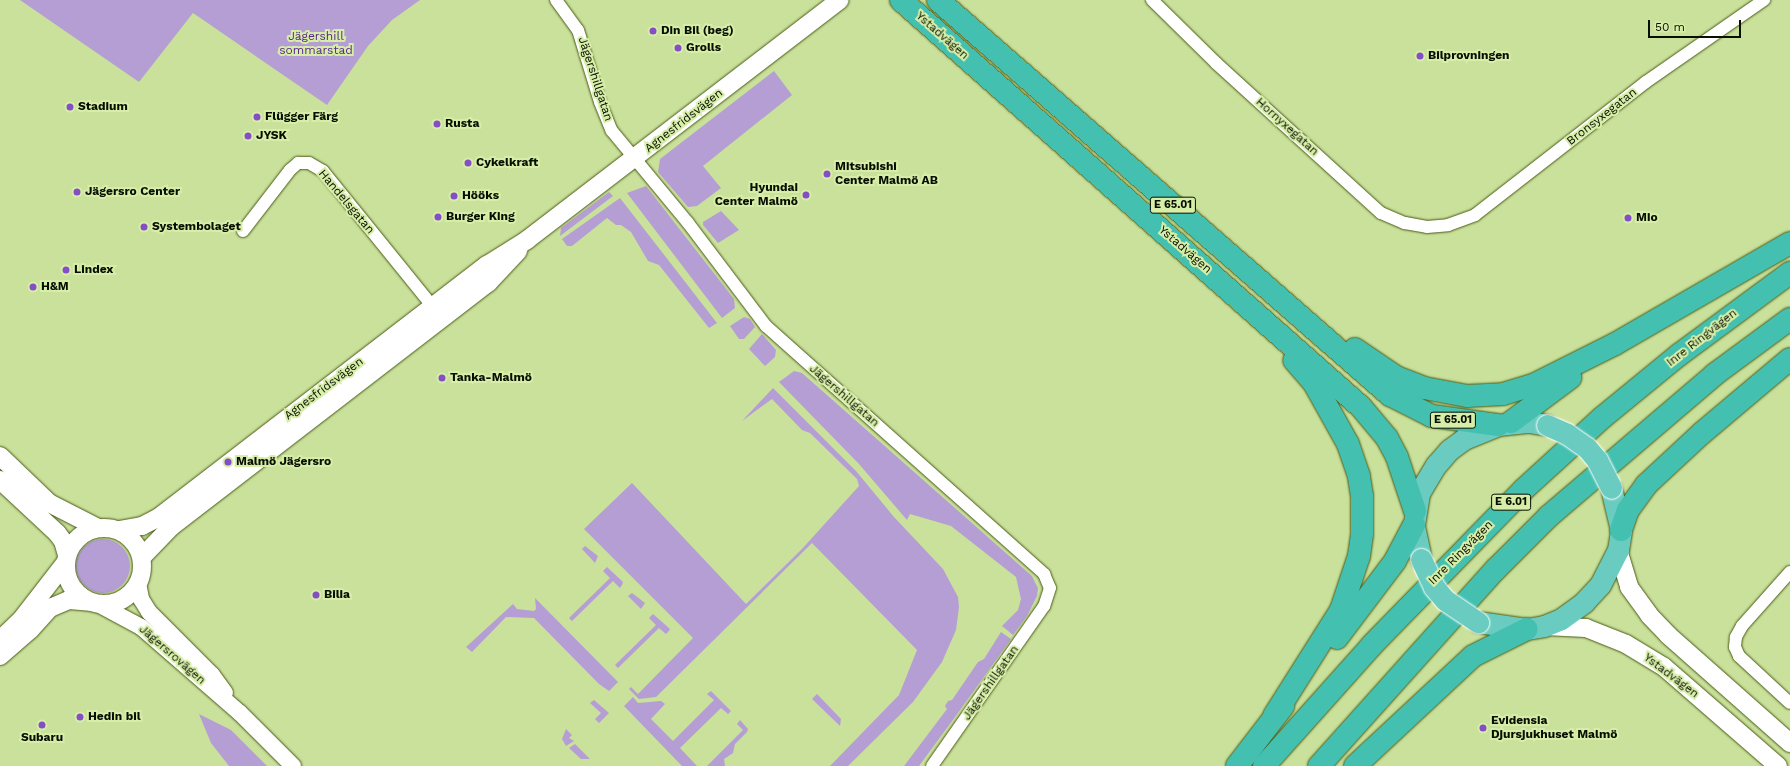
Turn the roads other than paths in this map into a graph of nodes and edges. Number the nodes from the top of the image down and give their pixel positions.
1 (556, 0) edge
2 (840, 0) edge
3 (901, 0) edge
4 (938, 0) edge
5 (1152, 0) edge
6 (1764, 0) edge
7 (635, 159) junction
8 (1437, 227) joint
9 (243, 231) dead end
10 (1790, 243) edge
11 (1790, 273) edge
12 (1288, 307) junction
13 (438, 312) junction
14 (1262, 317) junction
15 (1790, 319) edge
16 (1616, 344) junction
17 (1790, 359) edge
18 (1504, 424) junction
19 (0, 456) edge
20 (0, 480) edge
21 (1414, 518) junction
22 (98, 528) junction
23 (119, 530) junction
24 (1619, 540) junction
25 (142, 557) junction
26 (66, 559) junction
27 (1790, 572) edge
28 (138, 583) junction
29 (94, 603) junction
30 (1535, 627) junction
31 (0, 640) edge
32 (0, 656) edge
33 (1790, 702) edge
34 (240, 713) junction
35 (1274, 716) junction
36 (1790, 743) edge
37 (293, 766) edge
38 (932, 766) edge
39 (1237, 766) edge
40 (1264, 766) edge
41 (1319, 766) edge
42 (1355, 766) edge
43 (1778, 766) edge

1 - 7 street, Jägershillgatan
2 - 7 main road, Agnesfridsvägen
3 - 14 highway, Ystadvägen / E 65.01
4 - 12 highway, Ystadvägen / E 65.01
5 - 8 street, Hornyxegatan
6 - 8 street, Bronsyxegatan
7 - 13 main road, Agnesfridsvägen
7 - 38 street, Jägershillgatan
9 - 13 street, Handelsgatan
10 - 16 highway
11 - 40 highway, Inre Ringvägen / E 6.01
12 - 16 highway
12 - 18 highway, Ystadvägen / E 65.01
13 - 23 main road, Agnesfridsvägen
13 - 25 main road, Agnesfridsvägen
14 - 21 highway, Ystadvägen / E 65.01
14 - 35 highway
15 - 41 highway, E 6.01
16 - 18 highway
17 - 24 highway
18 - 21 highway
18 - 24 highway, bridge
19 - 22 main road
20 - 26 main road
21 - 30 highway, bridge
21 - 35 highway
22 - 23 main road
22 - 26 main road
23 - 25 main road
24 - 30 highway
24 - 36 main road, Ystadvägen
25 - 28 main road
26 - 29 main road
26 - 31 main road
27 - 33 street
28 - 29 main road
28 - 34 street, Jägersrovägen
29 - 32 main road
29 - 34 street, Jägersrovägen
30 - 42 highway
30 - 43 main road, Ystadvägen
34 - 37 street, Jägersrovägen
35 - 39 highway

